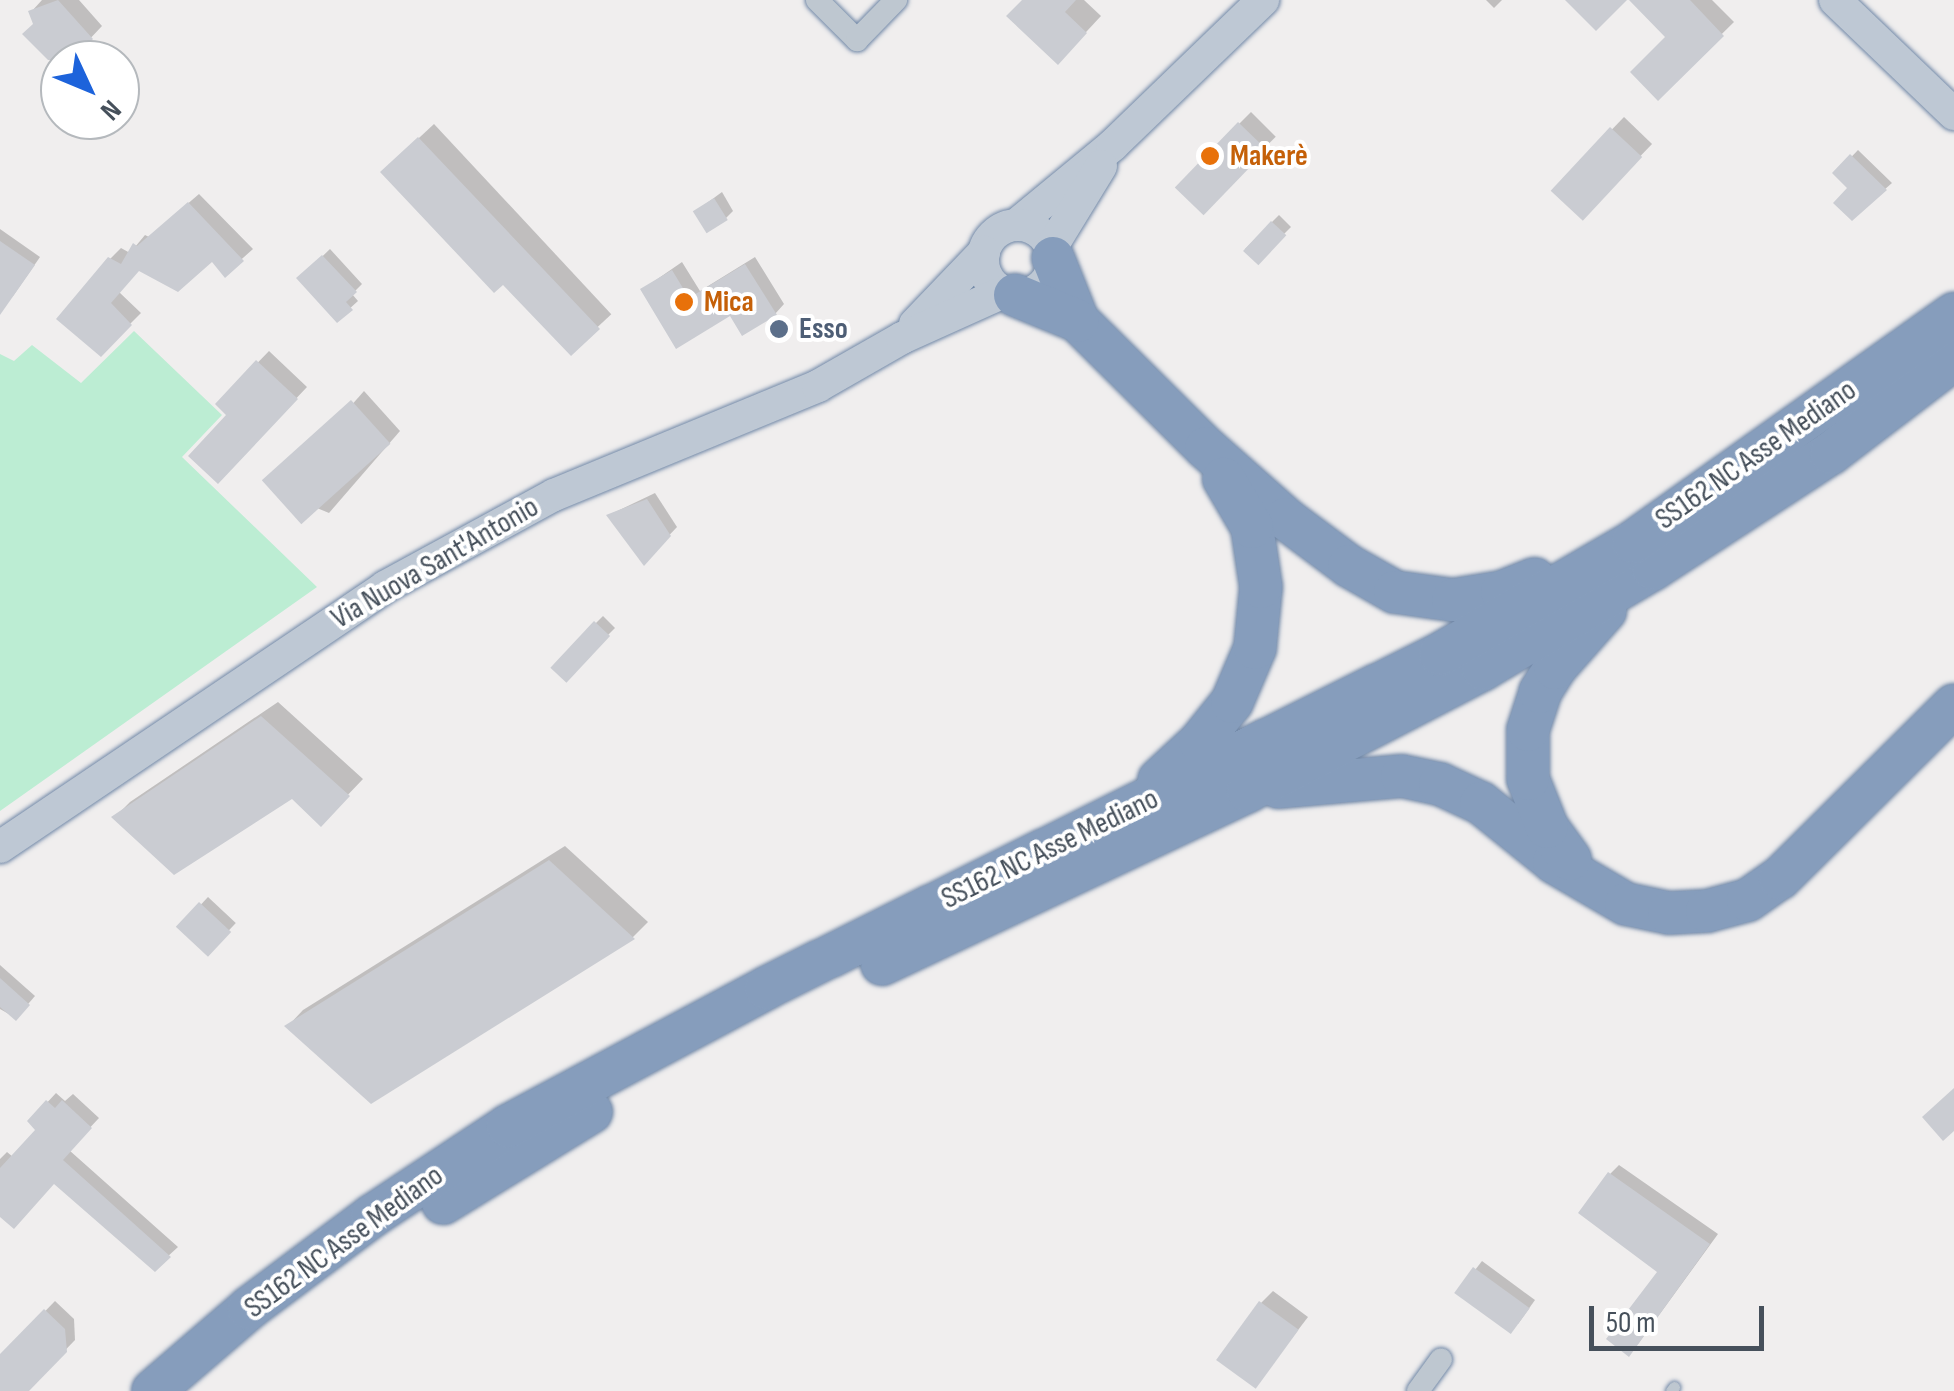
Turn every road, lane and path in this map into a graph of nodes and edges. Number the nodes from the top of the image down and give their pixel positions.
1 (817, 0) edge
2 (896, 0) edge
3 (1263, 0) edge
4 (1835, 0) edge
5 (1954, 114) edge
6 (1114, 145) junction
7 (1016, 225) junction
8 (984, 252) junction
9 (1052, 253) junction
10 (1010, 294) junction
11 (1954, 314) edge
12 (1078, 322) junction
13 (902, 338) junction
14 (1954, 359) edge
15 (1206, 448) junction
16 (1643, 555) junction
17 (1954, 706) edge
18 (1248, 791) junction
19 (1112, 818) junction
20 (0, 847) edge
21 (1584, 880) junction
22 (1441, 1358) dead end
23 (153, 1391) edge
24 (196, 1391) edge
25 (1418, 1391) edge

1 - 2 street
3 - 6 street, Via Nuova Sant'Antonio
4 - 5 street
6 - 7 street, Via Nuova Sant'Antonio
6 - 9 street, Via Nuova Sant'Antonio
7 - 8 street, Via Nuova Sant'Antonio
7 - 9 street
8 - 10 street
8 - 13 street, Via Nuova Sant'Antonio
9 - 10 street, Via Nuova Sant'Antonio
9 - 12 highway
10 - 12 highway
10 - 13 street, Via Nuova Sant'Antonio
11 - 16 highway, SS162 NC Asse Mediano
12 - 15 highway
13 - 20 street, Via Nuova Sant'Antonio
14 - 16 highway, SS162 NC Asse Mediano
15 - 16 highway
15 - 19 highway
16 - 18 highway, SS162 NC Asse Mediano
16 - 19 highway, SS162 NC Asse Mediano
16 - 21 highway
17 - 21 highway
18 - 21 highway
18 - 24 highway, SS162 NC Asse Mediano
19 - 23 highway, SS162 NC Asse Mediano
22 - 25 street

